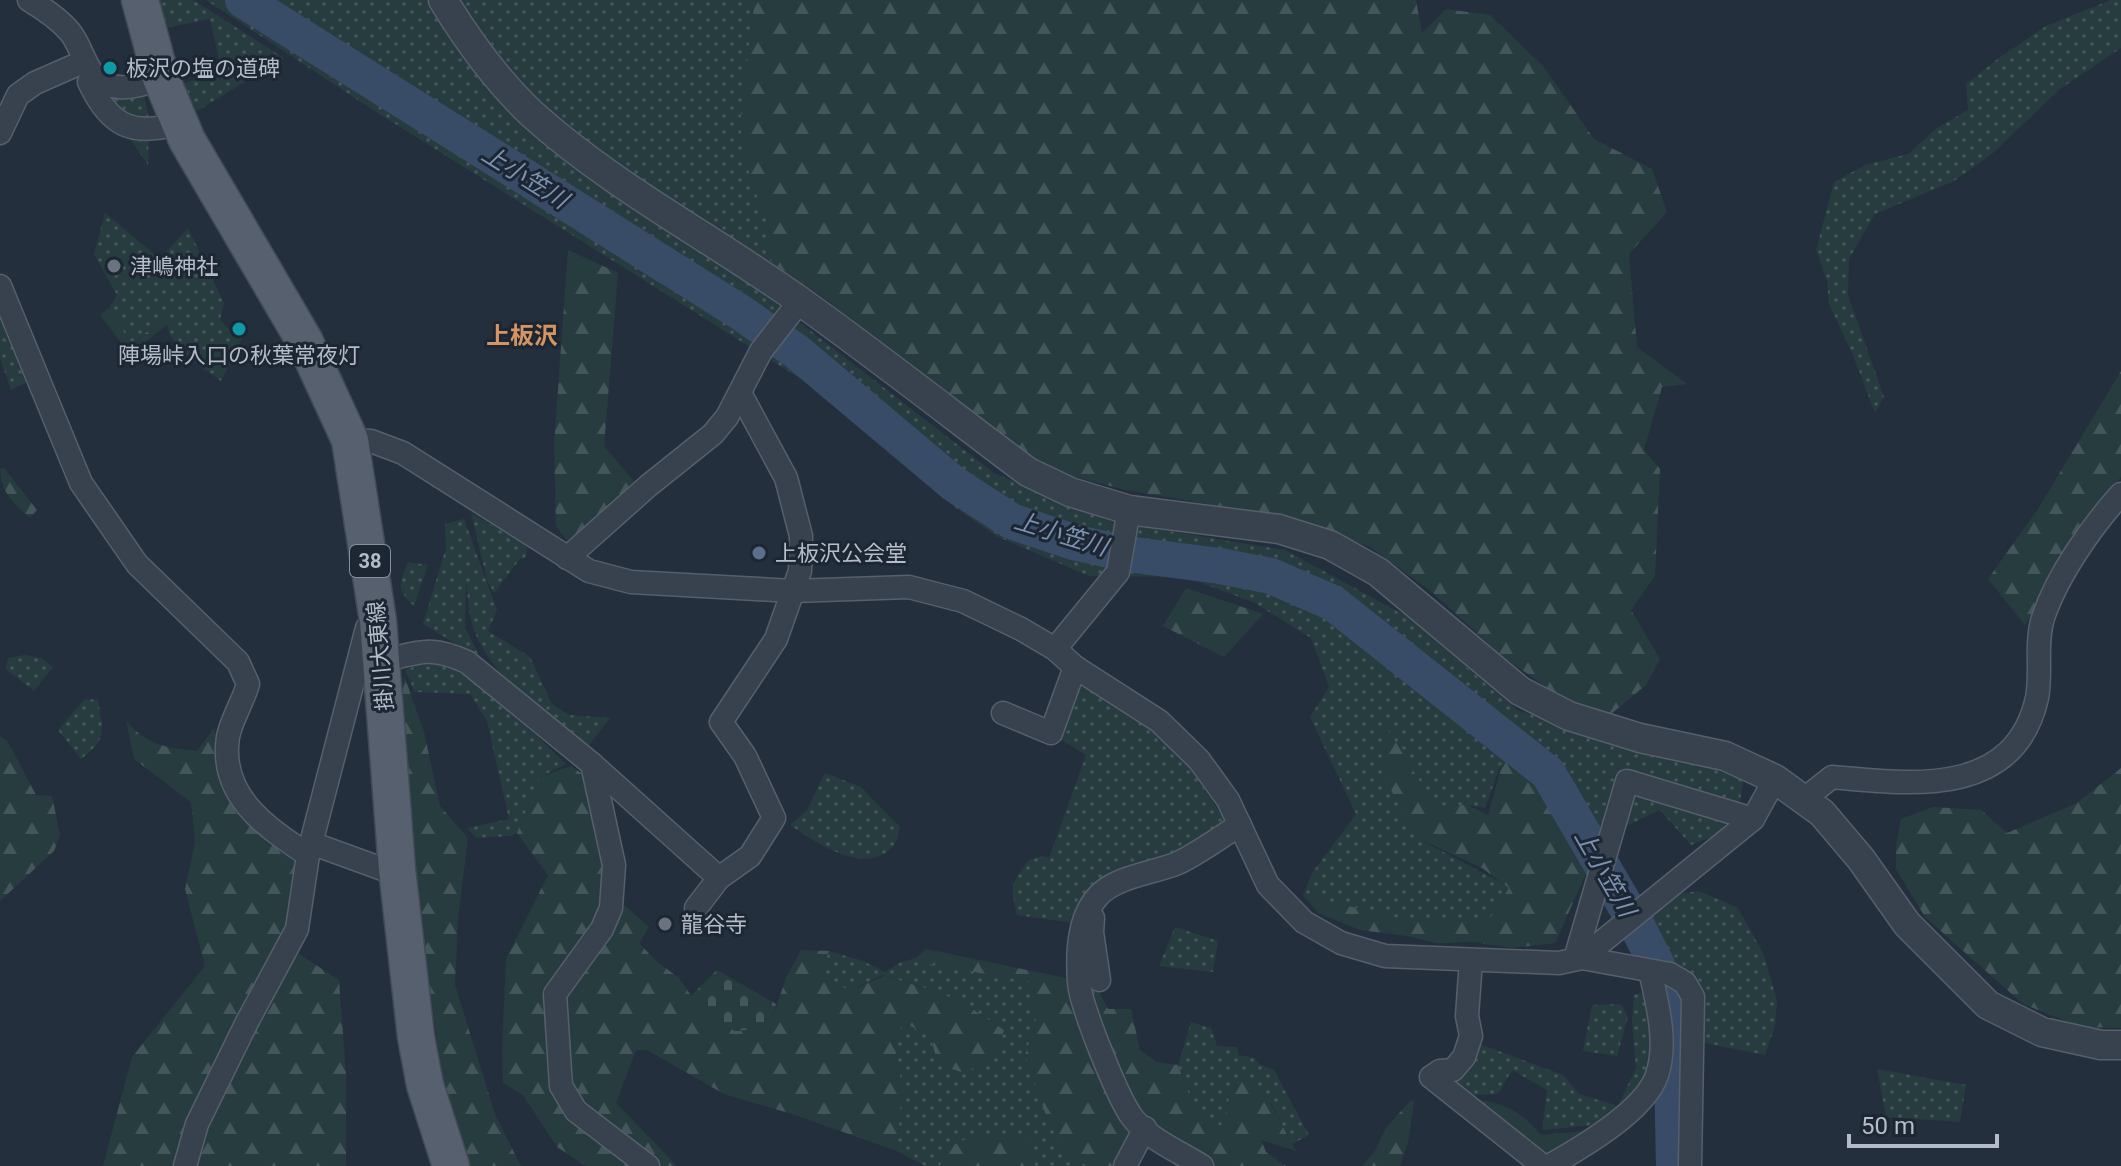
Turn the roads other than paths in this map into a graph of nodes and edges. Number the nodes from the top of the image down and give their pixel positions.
1 (29, 0) edge
2 (140, 0) edge
3 (443, 0) edge
4 (89, 67) junction
5 (161, 78) junction
6 (179, 123) junction
7 (0, 133) edge
8 (0, 286) edge
9 (800, 301) junction
10 (740, 393) junction
11 (350, 440) junction
12 (2121, 494) edge
13 (1128, 517) junction
14 (567, 558) junction
15 (793, 591) junction
16 (378, 621) junction
17 (1055, 649) junction
18 (382, 661) junction
19 (1075, 667) junction
20 (1003, 713) dead end
21 (592, 764) junction
22 (1775, 779) junction
23 (1803, 800) junction
24 (1753, 819) junction
25 (1240, 825) junction
26 (310, 849) junction
27 (397, 869) junction
28 (719, 878) junction
29 (1111, 888) junction
30 (696, 908) dead end
31 (1578, 958) junction
32 (1471, 960) junction
33 (1653, 971) junction
34 (1099, 980) dead end
35 (2121, 1045) edge
36 (1145, 1128) junction
37 (185, 1166) edge
38 (451, 1166) edge
39 (648, 1166) edge
40 (1125, 1166) edge
41 (1202, 1166) edge
42 (1543, 1166) edge
43 (1549, 1166) edge
44 (1690, 1166) edge

1 - 4 street
2 - 5 main road, 掛川大東線 / 38
3 - 9 street
4 - 5 street
4 - 6 street
4 - 7 street
5 - 6 main road, 掛川大東線 / 38
6 - 11 main road, 掛川大東線 / 38
8 - 26 street
9 - 10 street
9 - 13 street
10 - 14 street
10 - 15 street
11 - 14 street
11 - 16 main road, 掛川大東線 / 38
12 - 23 street
13 - 17 street
13 - 22 street
14 - 15 street
15 - 17 street
15 - 28 street
16 - 18 main road, 掛川大東線 / 38
16 - 26 street
17 - 19 street
18 - 21 street
18 - 27 main road, 掛川大東線 / 38
19 - 20 street
19 - 25 street
21 - 28 street
21 - 39 street
22 - 23 street
22 - 24 street
23 - 35 street
24 - 31 street
24 - 31 street
25 - 29 street
25 - 32 street
26 - 27 street
26 - 37 street
27 - 38 main road, 掛川大東線 / 38
28 - 30 street
29 - 34 street
29 - 36 street
31 - 32 street
31 - 33 street
32 - 42 street
33 - 43 street
33 - 44 street
36 - 40 street
36 - 41 street

